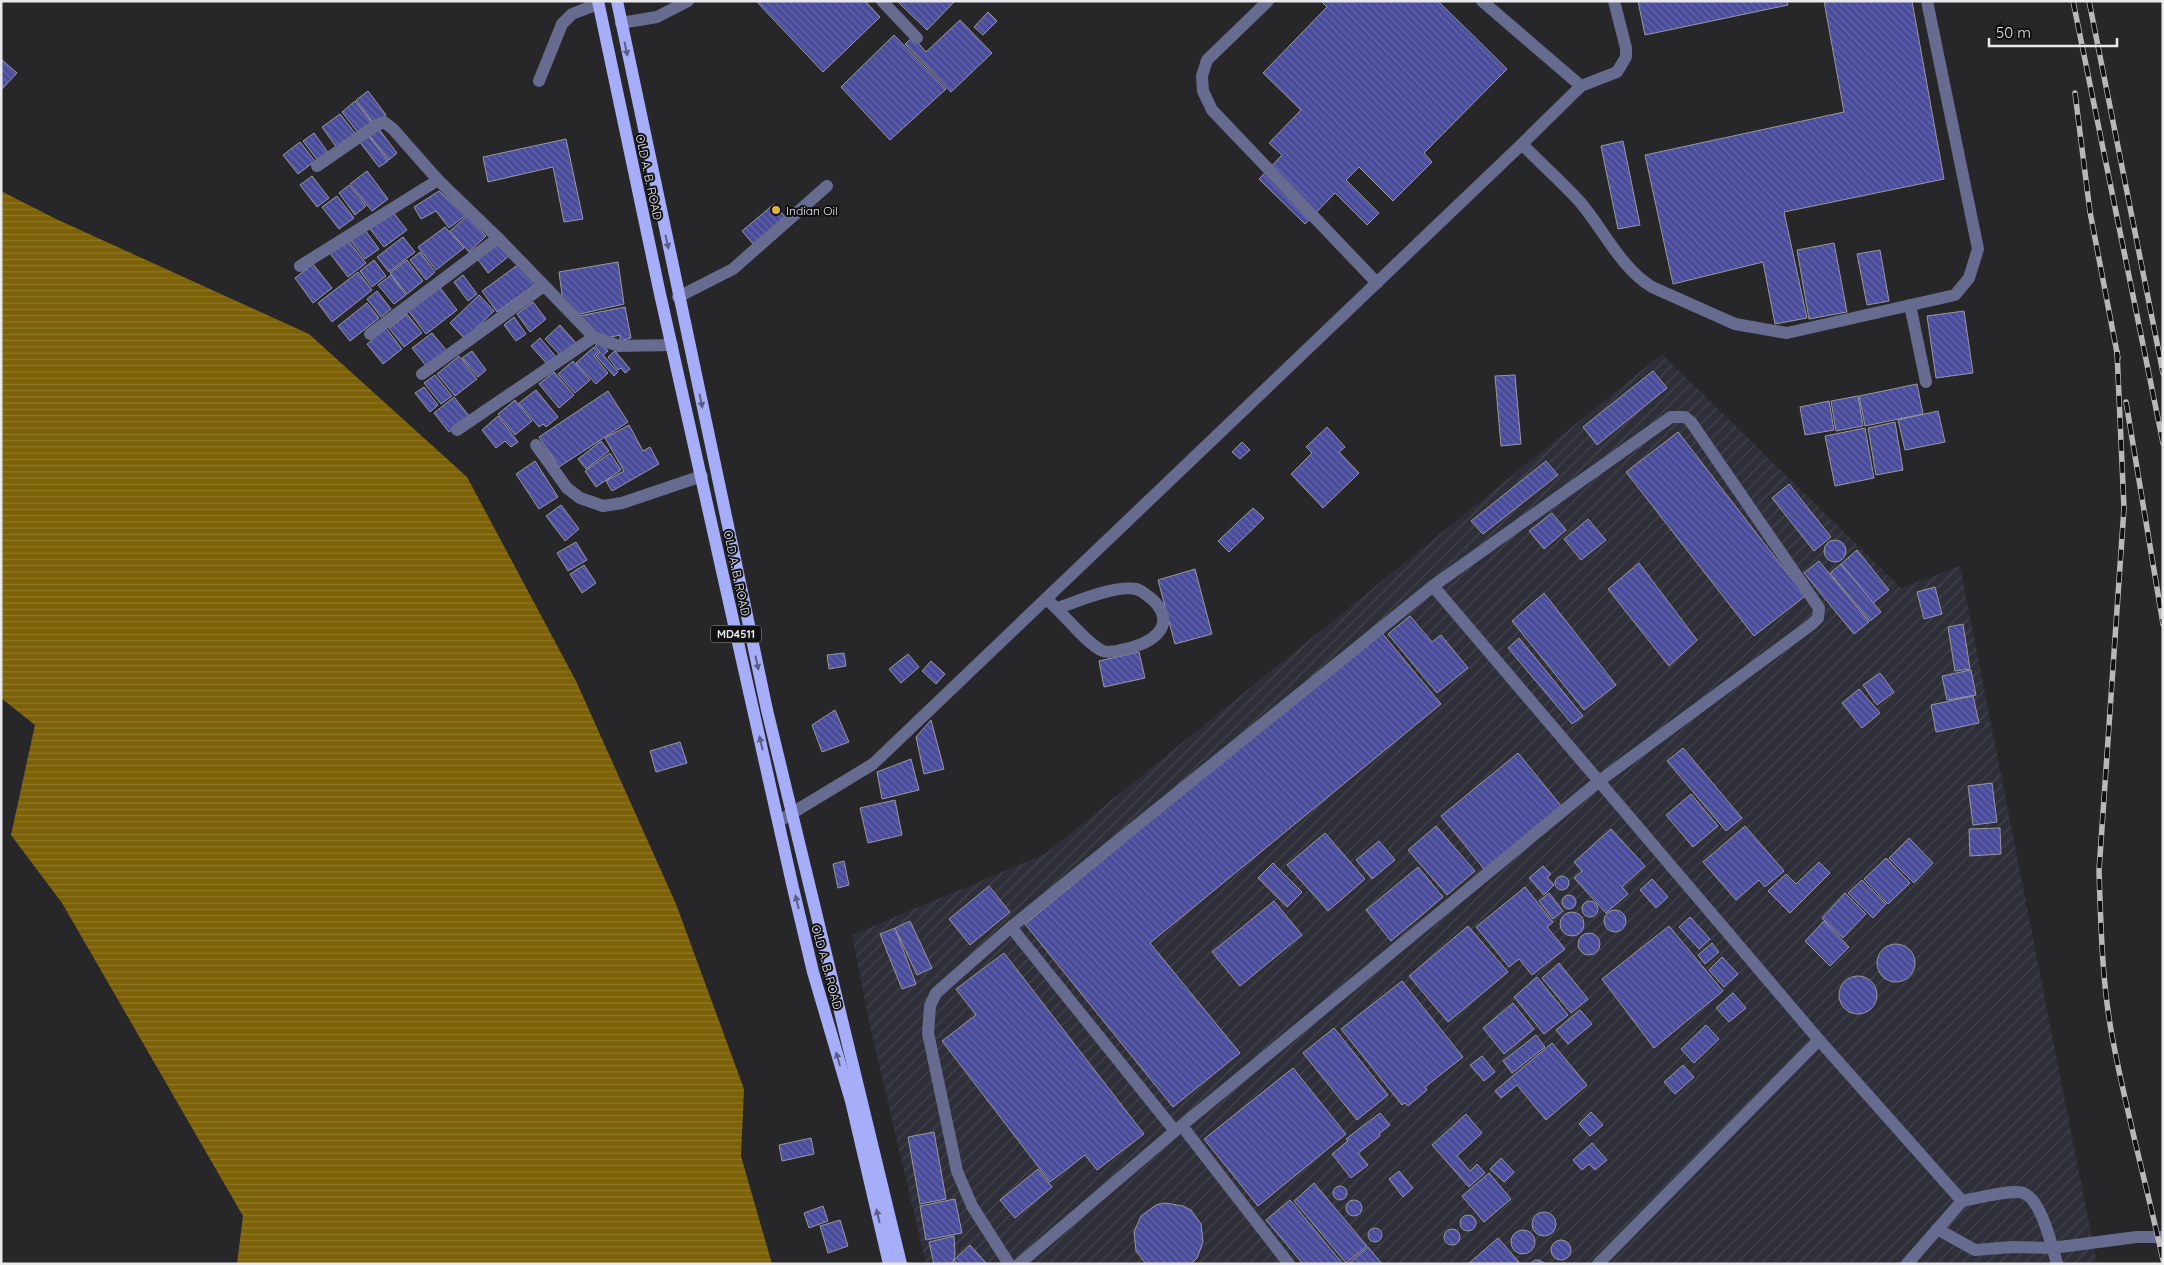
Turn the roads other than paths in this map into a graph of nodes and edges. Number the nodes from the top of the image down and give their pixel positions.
1 (617, 1) edge
2 (688, 1) edge
3 (882, 1) edge
4 (1268, 1) edge
5 (1482, 1) edge
6 (1614, 1) edge
7 (1927, 1) edge
8 (598, 3) edge
9 (621, 23) junction
10 (917, 38) dead end
11 (539, 81) dead end
12 (1581, 86) junction
13 (1522, 144) junction
14 (317, 166) dead end
15 (438, 180) junction
16 (827, 186) dead end
17 (498, 238) junction
18 (300, 266) dead end
19 (1377, 283) junction
20 (544, 286) junction
21 (678, 297) junction
22 (1910, 305) junction
23 (370, 334) dead end
24 (594, 337) junction
25 (672, 345) junction
26 (422, 374) dead end
27 (1926, 382) dead end
28 (457, 430) dead end
29 (536, 445) dead end
30 (702, 476) junction
31 (1433, 586) junction
32 (1046, 599) junction
33 (1058, 608) junction
34 (1598, 782) junction
35 (792, 812) junction
36 (779, 820) junction
37 (1011, 927) junction
38 (1820, 1040) junction
39 (1179, 1129) junction
40 (1962, 1201) junction
41 (1937, 1229) junction
42 (2163, 1237) edge
43 (2052, 1248) junction
44 (889, 1264) edge
45 (901, 1264) edge
46 (1009, 1264) edge
47 (1018, 1264) edge
48 (1289, 1264) edge
49 (1598, 1264) edge
50 (1907, 1264) edge
51 (2057, 1264) edge

1 - 9 main road, OLD A. B. ROAD / MD4511
2 - 9 street
3 - 10 street
4 - 19 street
5 - 12 street
6 - 12 street
7 - 22 street
8 - 11 street
8 - 25 main road, OLD A. B. ROAD / MD4511
9 -> 21 main road, OLD A. B. ROAD / MD4511
12 - 13 street
13 - 19 street
13 - 22 street
14 - 15 street
15 - 17 street
15 - 18 street
16 - 21 street
17 - 20 street
17 - 23 street
19 - 32 street
20 - 24 street
20 - 26 street
21 -> 35 main road, OLD A. B. ROAD / MD4511
22 - 27 street
24 - 25 street
24 - 28 street
25 - 30 main road, OLD A. B. ROAD / MD4511
29 - 30 street
36 -> 30 main road, OLD A. B. ROAD / MD4511
31 - 34 street
31 - 34 street
31 - 37 street
32 - 33 street
32 - 35 street
33 - 33 street
34 - 38 street
34 - 39 street
35 - 36 street
35 - 45 main road, OLD A. B. ROAD / MD4511
44 -> 36 main road, OLD A. B. ROAD / MD4511
37 - 39 street
37 - 46 street
38 - 40 street
38 - 49 street
39 - 47 street
39 - 48 street
40 - 41 street
40 - 43 street
41 - 43 street
41 - 50 street
42 - 43 street
43 - 51 street

